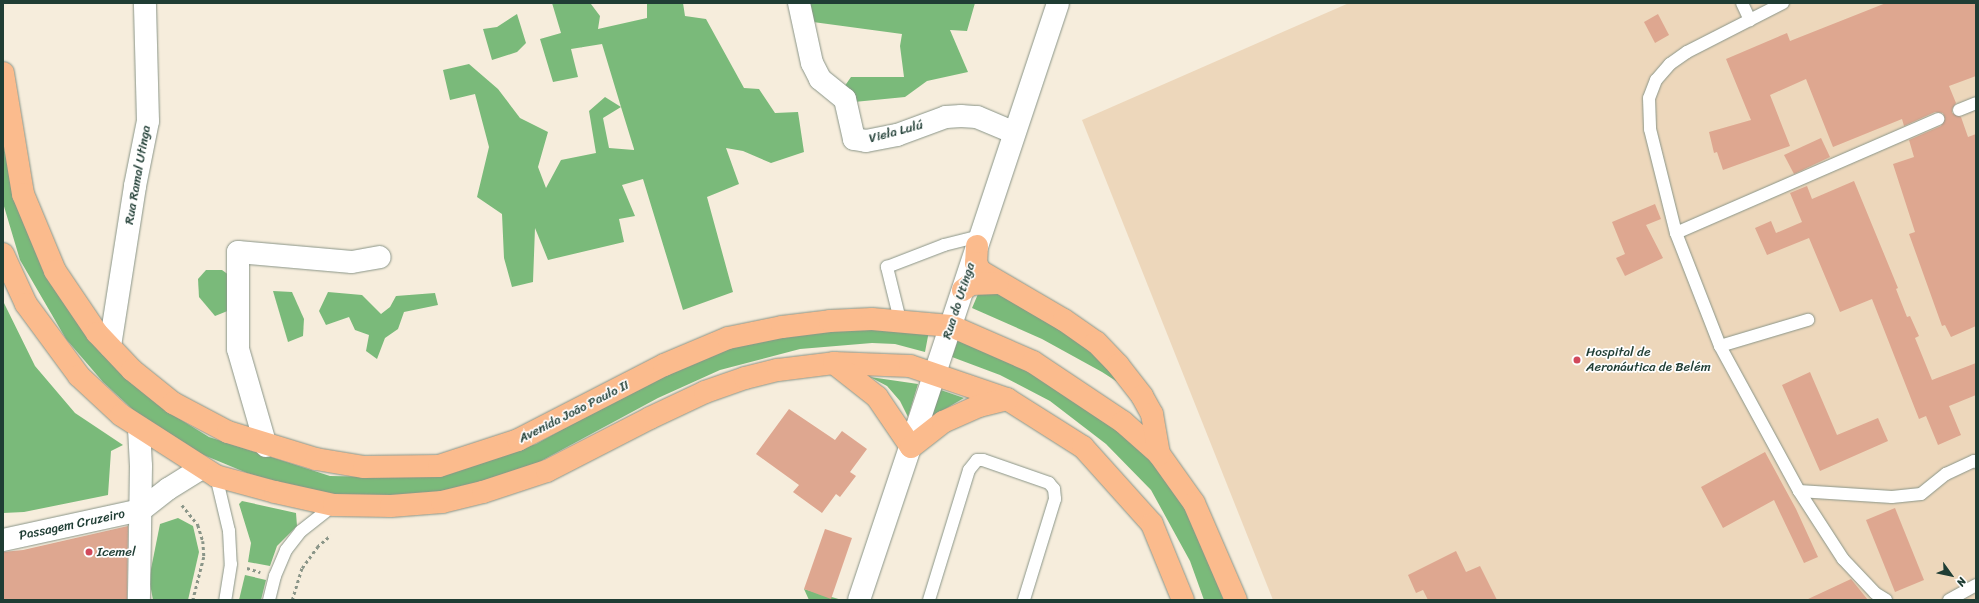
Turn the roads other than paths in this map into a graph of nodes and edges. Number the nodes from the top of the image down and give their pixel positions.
1 (145, 3) edge
2 (799, 3) edge
3 (1058, 3) edge
4 (1742, 3) edge
5 (1777, 4) edge
6 (1750, 20) junction
7 (3, 73) edge
8 (1976, 103) edge
9 (1959, 110) dead end
10 (1938, 119) dead end
11 (1013, 132) junction
12 (1676, 232) junction
13 (979, 241) junction
14 (3, 254) edge
15 (380, 257) dead end
16 (998, 283) junction
17 (963, 290) junction
18 (900, 320) junction
19 (1808, 320) dead end
20 (951, 326) junction
21 (110, 346) junction
22 (1720, 346) junction
23 (834, 363) junction
24 (935, 373) junction
25 (1007, 399) junction
26 (139, 428) junction
27 (266, 446) junction
28 (911, 447) junction
29 (1160, 454) junction
30 (1975, 461) edge
31 (209, 472) junction
32 (1799, 491) junction
33 (334, 505) junction
34 (141, 510) junction
35 (3, 540) edge
36 (1976, 585) edge
37 (139, 600) edge
38 (225, 600) edge
39 (269, 600) edge
40 (859, 600) edge
41 (929, 600) edge
42 (1024, 600) edge
43 (1183, 600) edge
44 (1236, 600) edge
45 (1886, 600) edge
46 (1949, 600) edge

1 - 21 street, Rua Ramal Utinga
2 - 11 street, Viela Lulú
3 - 11 street, Rua do Utinga
4 - 6 lane
5 - 6 lane
6 - 12 lane
7 - 21 main road, Avenida João Paulo II
8 - 9 lane
10 - 12 lane
11 - 13 street, Rua do Utinga
12 - 22 lane
13 - 16 main road
13 - 17 street, Rua do Utinga
13 - 18 lane
14 - 26 main road
15 - 27 street
16 - 17 main road
16 - 29 main road
17 - 20 street, Rua do Utinga
18 - 20 main road, Avenida João Paulo II
18 - 27 main road, Avenida João Paulo II
19 - 22 lane
20 - 24 street, Rua do Utinga
20 - 29 main road, Avenida João Paulo II
21 - 27 main road, Avenida João Paulo II
22 - 32 lane
23 - 24 main road
23 - 28 main road
23 - 33 main road
24 - 25 main road
24 - 28 street, Rua do Utinga
25 - 28 main road
25 - 43 main road
26 - 31 main road
26 - 34 street
28 - 40 street, Rua do Utinga
29 - 44 main road, Avenida João Paulo II
30 - 32 lane
31 - 33 main road
31 - 34 street
31 - 38 lane
32 - 45 lane
33 - 39 lane
34 - 35 street, Passagem Cruzeiro
34 - 37 street
36 - 46 lane
41 - 42 lane

